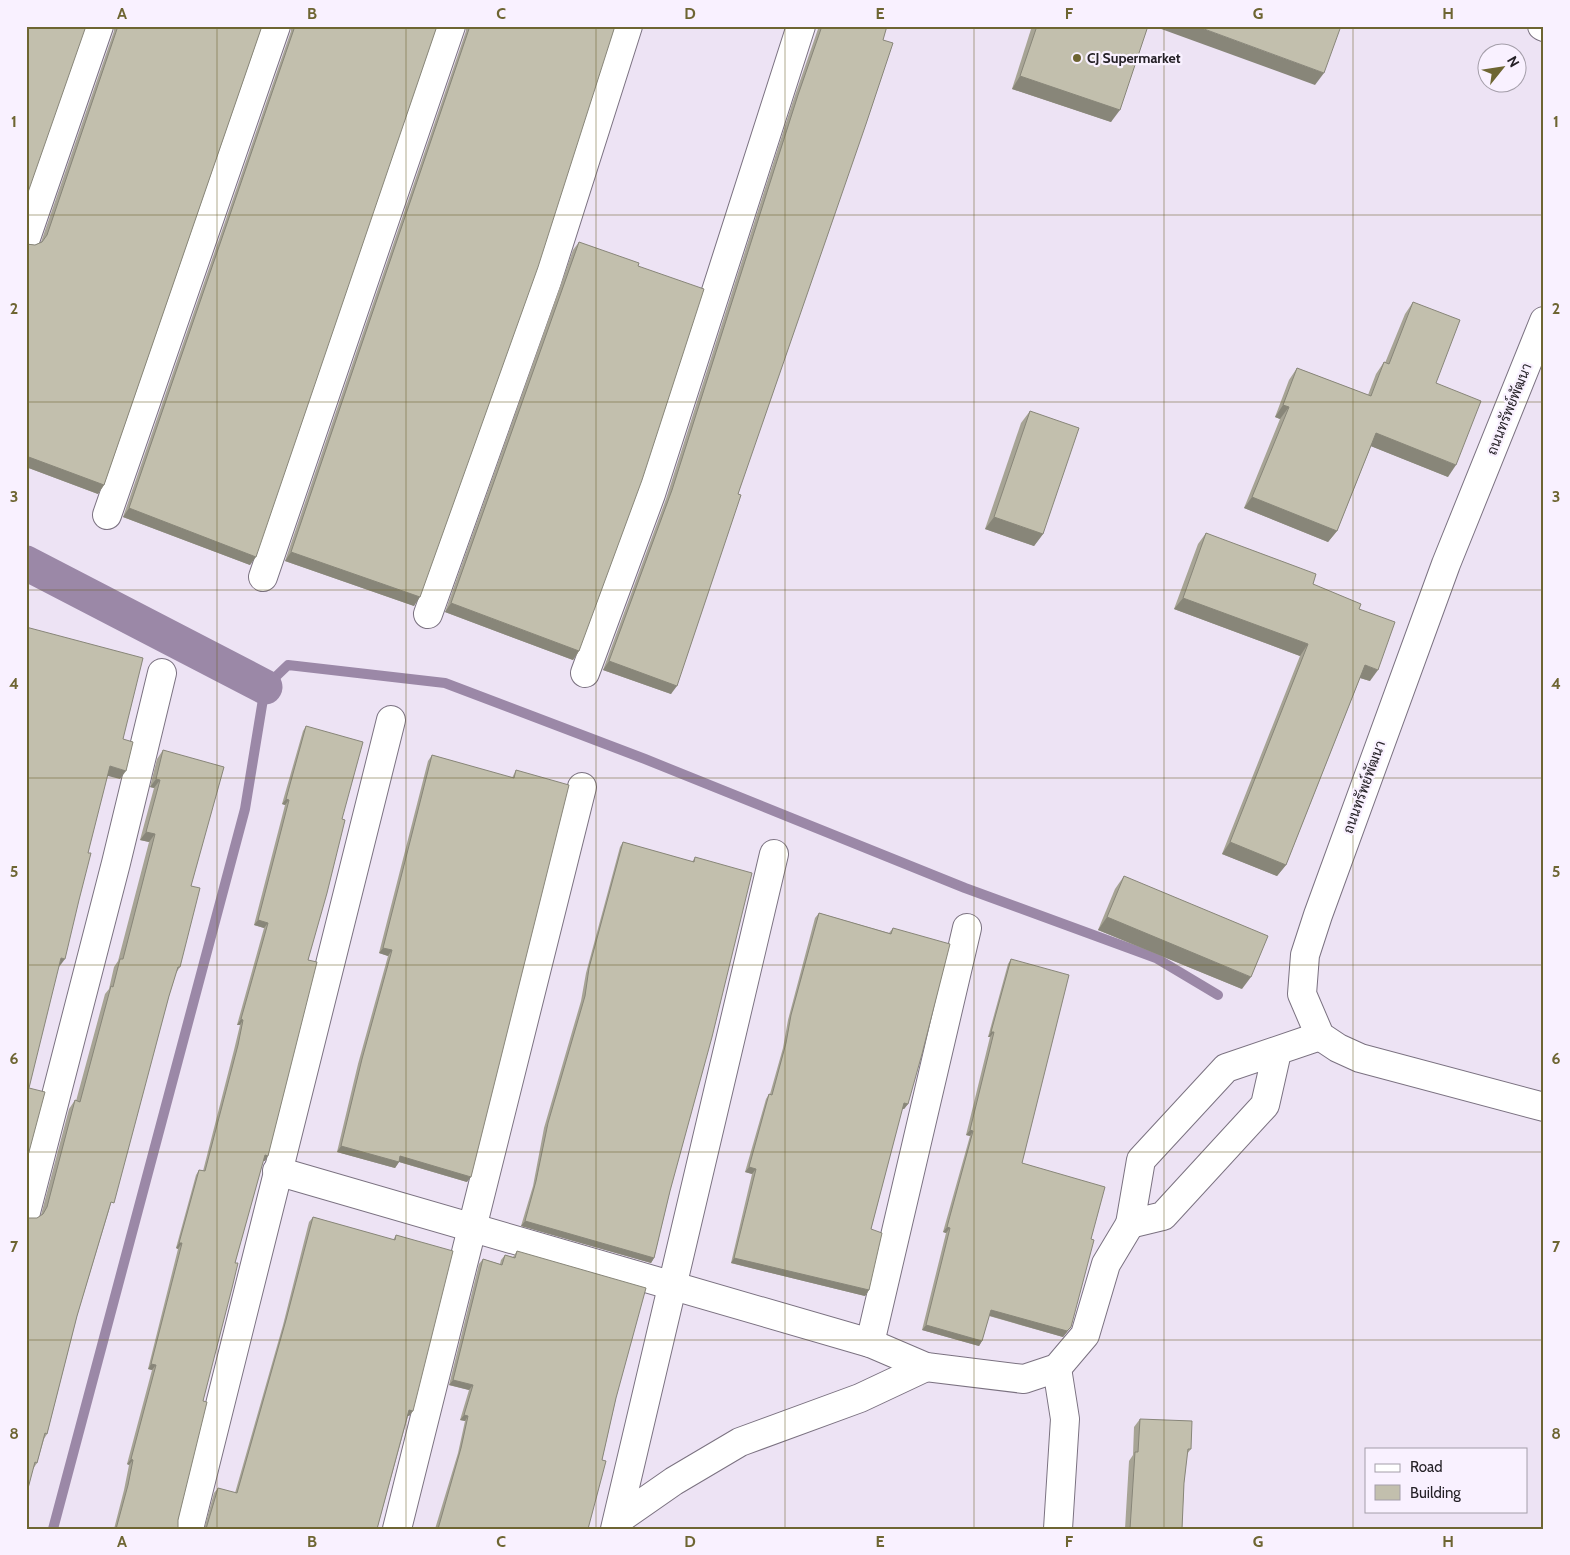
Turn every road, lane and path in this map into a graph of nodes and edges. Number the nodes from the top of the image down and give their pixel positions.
1 (99, 26) edge
2 (276, 26) edge
3 (451, 26) edge
4 (628, 26) edge
5 (801, 26) edge
6 (26, 238) edge
7 (1544, 321) edge
8 (107, 514) dead end
9 (263, 577) dead end
10 (428, 614) dead end
11 (162, 673) dead end
12 (586, 673) dead end
13 (391, 720) dead end
14 (582, 787) dead end
15 (774, 854) dead end
16 (967, 928) dead end
17 (1320, 1036) junction
18 (1277, 1052) junction
19 (1544, 1107) edge
20 (277, 1171) junction
21 (26, 1212) edge
22 (1130, 1224) junction
23 (472, 1227) junction
24 (673, 1286) junction
25 (870, 1342) junction
26 (926, 1367) junction
27 (1057, 1368) junction
28 (617, 1524) edge
29 (189, 1529) edge
30 (397, 1529) edge
31 (1058, 1529) edge

1 - 6 street
2 - 8 street
3 - 9 street
4 - 10 street
5 - 12 street
7 - 17 street, ถนนทรัพย์พัฒนา
11 - 21 street
13 - 20 street
14 - 23 street
15 - 24 street
16 - 25 street
17 - 18 street
17 - 19 street
18 - 22 street
18 - 22 street
20 - 23 street
20 - 29 street
22 - 27 street
23 - 24 street
23 - 30 street
24 - 25 street
24 - 28 street
25 - 26 street
26 - 27 street
26 - 28 street
27 - 31 street

